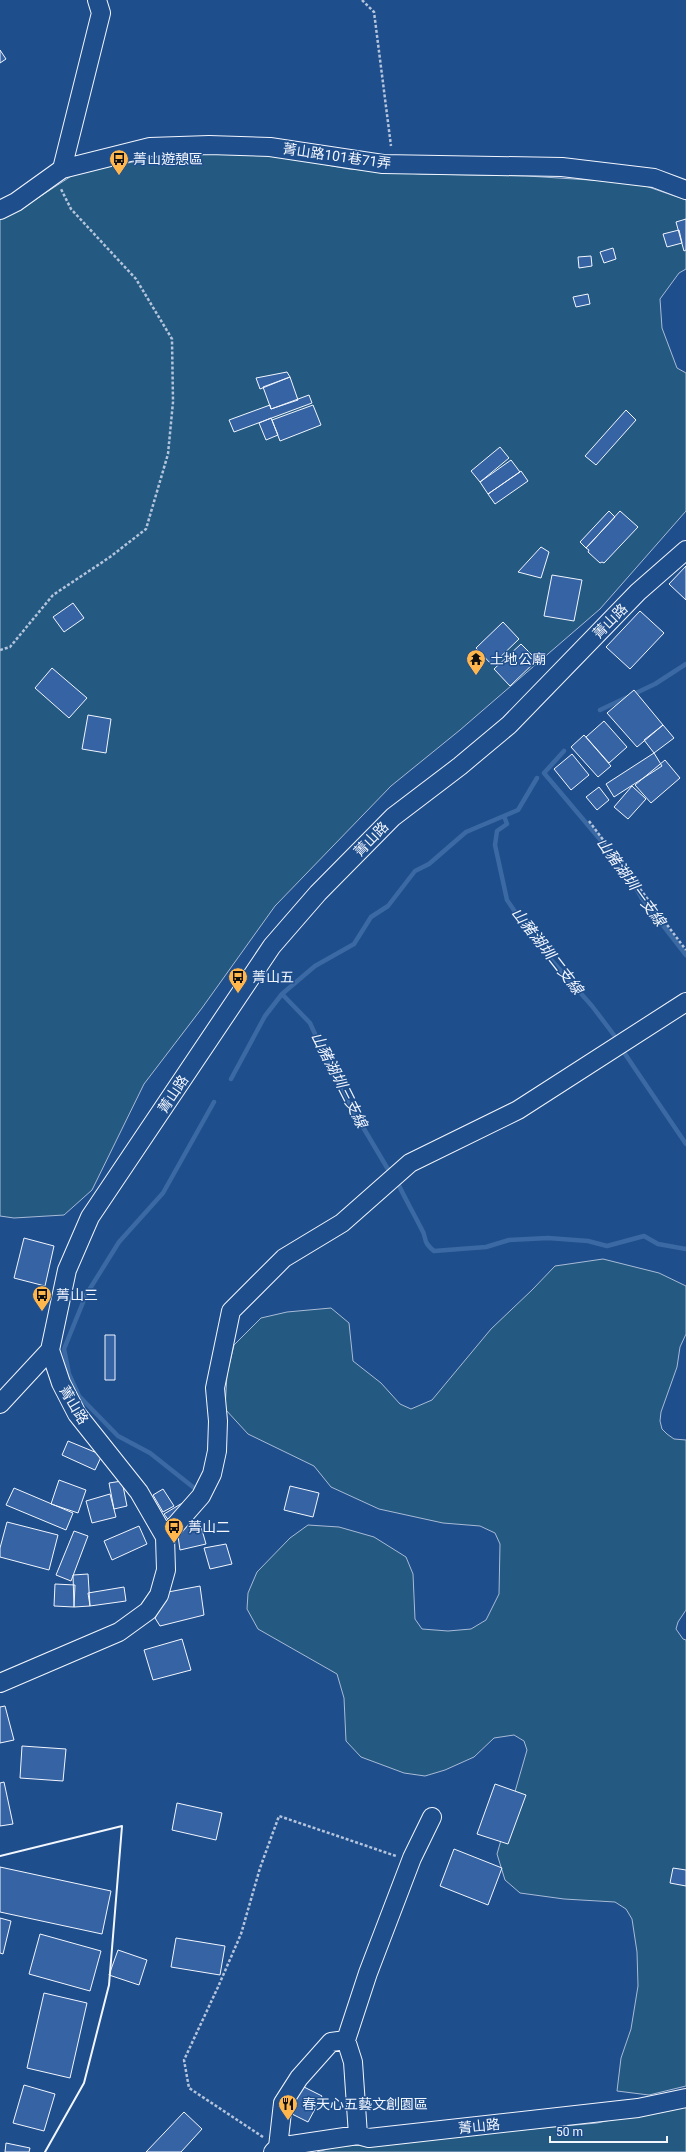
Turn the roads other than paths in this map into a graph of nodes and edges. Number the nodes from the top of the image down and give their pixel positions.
1 (96, 0) edge
2 (58, 171) junction
3 (686, 190) edge
4 (0, 210) edge
5 (686, 550) edge
6 (686, 1002) edge
7 (50, 1350) junction
8 (0, 1404) edge
9 (165, 1537) junction
10 (0, 1683) edge
11 (432, 1817) dead end
12 (346, 2040) junction
13 (686, 2098) edge
14 (358, 2135) junction
15 (276, 2150) edge

1 - 2 street
2 - 3 street, 菁山路101巷71弄
2 - 4 street, 菁山路101巷71弄
5 - 7 street, 菁山路
6 - 9 street
7 - 8 street
7 - 9 street, 菁山路
9 - 10 street, 菁山路
11 - 12 street
12 - 14 street
12 - 15 street
13 - 14 street, 菁山路
14 - 15 street, 菁山路

